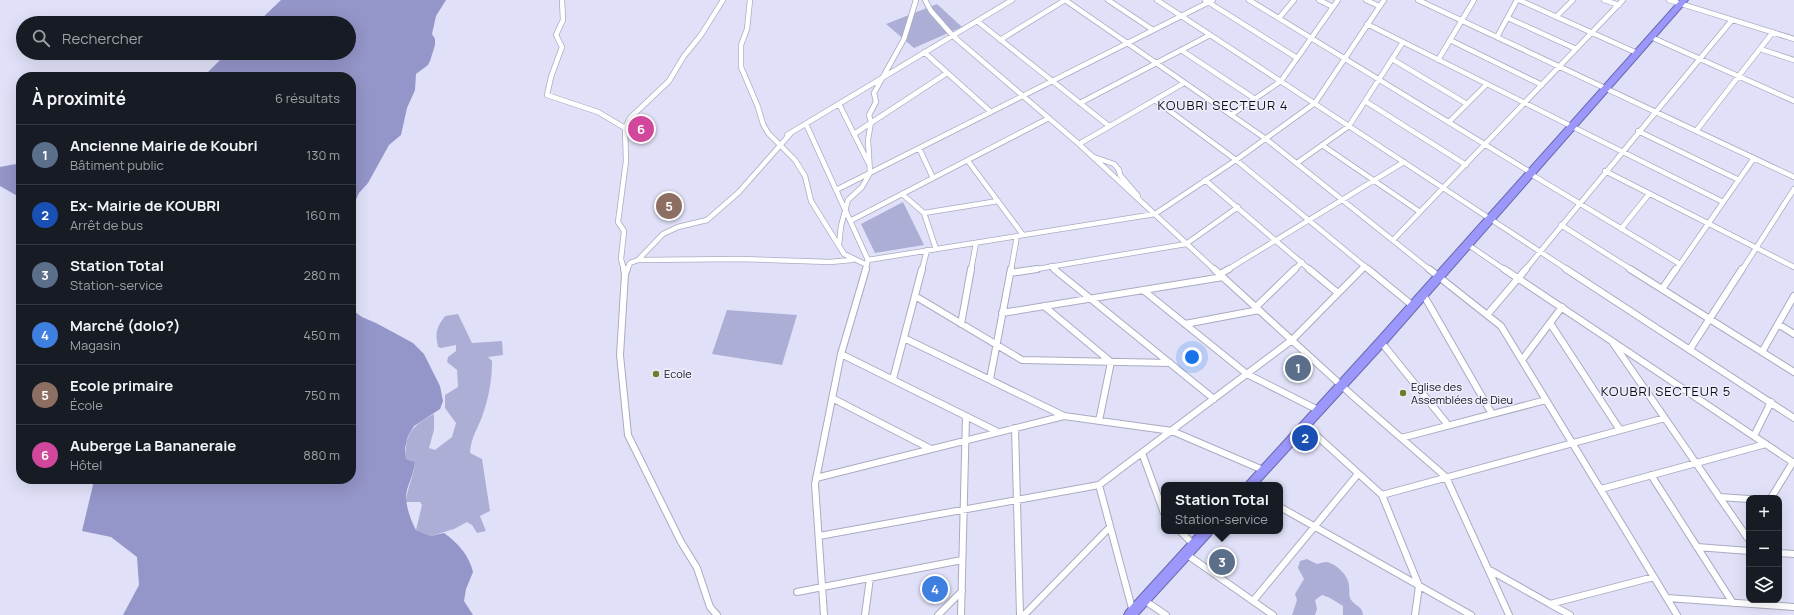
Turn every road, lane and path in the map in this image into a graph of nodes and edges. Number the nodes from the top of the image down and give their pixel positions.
1 (562, 0) edge
2 (723, 0) edge
3 (750, 0) edge
4 (916, 0) edge
5 (925, 0) edge
6 (1012, 0) edge
7 (1065, 0) edge
8 (1108, 0) edge
9 (1157, 0) edge
10 (1250, 0) edge
11 (1294, 0) edge
12 (1319, 0) edge
13 (1338, 0) edge
14 (1366, 0) edge
15 (1384, 0) edge
16 (1418, 0) edge
17 (1474, 0) edge
18 (1518, 0) edge
19 (1573, 0) edge
20 (1604, 0) edge
21 (1624, 0) edge
22 (1669, 0) edge
23 (1209, 1) edge
24 (1682, 2) edge
25 (1619, 5) junction
26 (1379, 6) junction
27 (1333, 7) junction
28 (1181, 16) junction
29 (1556, 17) junction
30 (1279, 18) junction
31 (1508, 18) junction
32 (1462, 20) junction
33 (1732, 20) junction
34 (977, 21) junction
35 (1367, 24) junction
36 (1153, 30) junction
37 (1773, 32) junction
38 (1592, 33) junction
39 (1210, 35) junction
40 (952, 36) junction
41 (1497, 37) junction
42 (1651, 37) junction
43 (1311, 38) junction
44 (1794, 39) edge
45 (1000, 40) junction
46 (1450, 40) junction
47 (1403, 42) junction
48 (1127, 43) junction
49 (1576, 49) junction
50 (1760, 49) junction
51 (1181, 50) junction
52 (924, 52) junction
53 (1637, 53) junction
54 (1297, 58) junction
55 (1344, 58) junction
56 (1699, 58) junction
57 (1392, 59) junction
58 (1438, 60) junction
59 (1794, 60) edge
60 (1156, 63) junction
61 (1560, 67) junction
62 (947, 73) junction
63 (1739, 76) junction
64 (883, 77) junction
65 (1379, 79) junction
66 (1052, 81) junction
67 (1281, 81) junction
68 (1184, 83) junction
69 (1487, 84) junction
70 (1542, 85) junction
71 (1605, 88) junction
72 (1023, 96) junction
73 (1255, 99) junction
74 (1155, 100) junction
75 (1365, 101) junction
76 (1794, 101) edge
77 (1315, 103) junction
78 (1525, 103) junction
79 (839, 104) junction
80 (1080, 104) junction
81 (1467, 104) junction
82 (1654, 111) junction
83 (991, 112) junction
84 (1231, 115) junction
85 (1049, 118) junction
86 (871, 122) junction
87 (1449, 122) junction
88 (806, 124) junction
89 (1109, 126) junction
90 (1349, 126) junction
91 (1571, 126) junction
92 (625, 128) junction
93 (1638, 131) junction
94 (1696, 131) junction
95 (854, 134) junction
96 (1266, 139) junction
97 (1079, 144) junction
98 (1485, 144) junction
99 (1322, 145) junction
100 (781, 146) junction
101 (918, 148) junction
102 (1621, 152) junction
103 (1093, 157) junction
104 (1754, 158) junction
105 (1236, 160) junction
106 (968, 161) junction
107 (1404, 162) junction
108 (1297, 163) junction
109 (870, 164) junction
110 (1466, 165) junction
111 (1605, 171) junction
112 (872, 172) junction
113 (1530, 173) junction
114 (1794, 177) edge
115 (934, 178) junction
116 (1205, 180) junction
117 (1374, 180) junction
118 (1739, 180) junction
119 (1443, 188) junction
120 (1794, 189) edge
121 (836, 190) junction
122 (902, 194) junction
123 (1649, 194) junction
124 (1343, 199) junction
125 (998, 201) junction
126 (1724, 202) junction
127 (1142, 203) junction
128 (1579, 203) junction
129 (1238, 208) junction
130 (845, 209) junction
131 (1420, 212) junction
132 (924, 213) junction
133 (1155, 214) junction
134 (1490, 218) junction
135 (1308, 220) junction
136 (850, 222) junction
137 (1708, 224) junction
138 (1561, 225) junction
139 (1621, 229) junction
140 (1020, 236) junction
141 (1394, 239) junction
142 (1276, 240) junction
143 (976, 243) junction
144 (1186, 244) junction
145 (1467, 244) junction
146 (839, 245) junction
147 (1756, 248) junction
148 (936, 249) junction
149 (927, 250) junction
150 (1540, 251) junction
151 (638, 260) junction
152 (852, 260) junction
153 (867, 262) junction
154 (1302, 262) junction
155 (1680, 264) junction
156 (1052, 266) junction
157 (1365, 266) junction
158 (1794, 267) edge
159 (1010, 273) junction
160 (625, 274) junction
161 (1439, 275) junction
162 (1221, 276) junction
163 (1518, 278) junction
164 (1662, 289) junction
165 (1143, 290) junction
166 (1338, 293) junction
167 (1423, 294) junction
168 (915, 296) junction
169 (1091, 298) junction
170 (1794, 298) edge
171 (1044, 306) junction
172 (1412, 306) junction
173 (1562, 307) junction
174 (1257, 309) junction
175 (1002, 313) junction
176 (1488, 314) junction
177 (1710, 319) junction
178 (1550, 323) junction
179 (961, 324) junction
180 (1185, 324) junction
181 (1778, 324) junction
182 (1794, 334) edge
183 (904, 338) junction
184 (1292, 340) junction
185 (1610, 340) junction
186 (1381, 342) junction
187 (996, 345) junction
188 (1690, 349) junction
189 (1762, 352) junction
190 (841, 354) junction
191 (1522, 360) junction
192 (1111, 362) junction
193 (1170, 363) junction
194 (1794, 372) edge
195 (1247, 374) junction
196 (893, 379) junction
197 (990, 379) junction
198 (1341, 385) junction
199 (832, 398) junction
200 (1214, 399) junction
201 (1546, 400) junction
202 (1771, 402) junction
203 (1318, 410) junction
204 (1492, 414) junction
205 (966, 416) junction
206 (1064, 416) junction
207 (1665, 418) junction
208 (1794, 418) edge
209 (1099, 421) junction
210 (1448, 425) junction
211 (1305, 426) junction
212 (1015, 428) junction
213 (1620, 430) junction
214 (1172, 431) junction
215 (998, 432) junction
216 (1754, 436) junction
217 (1402, 438) junction
218 (965, 440) junction
219 (1572, 443) junction
220 (1766, 444) junction
221 (931, 449) junction
222 (1142, 453) junction
223 (1696, 463) junction
224 (1794, 463) edge
225 (1263, 470) junction
226 (1358, 474) junction
227 (1651, 475) junction
228 (1446, 477) junction
229 (816, 478) junction
230 (1253, 482) edge
231 (1099, 485) junction
232 (1601, 489) junction
233 (1382, 495) junction
234 (1773, 495) edge
235 (1719, 497) junction
236 (1746, 499) edge
237 (1016, 500) junction
238 (1161, 505) edge
239 (1283, 509) edge
240 (964, 510) junction
241 (1315, 526) junction
242 (1110, 527) junction
243 (1182, 534) edge
244 (1204, 534) edge
245 (819, 536) junction
246 (1746, 536) edge
247 (1697, 547) junction
248 (1190, 550) junction
249 (1746, 551) edge
250 (1782, 553) edge
251 (1794, 554) edge
252 (962, 560) junction
253 (1488, 569) junction
254 (1654, 577) junction
255 (870, 578) junction
256 (1419, 586) junction
257 (822, 587) junction
258 (962, 591) junction
259 (796, 592) dead end
260 (1667, 598) junction
261 (1144, 600) junction
262 (1253, 601) junction
263 (1733, 603) junction
264 (1550, 604) junction
265 (1794, 607) edge
266 (1131, 613) edge
267 (718, 615) edge
268 (824, 615) edge
269 (865, 615) edge
270 (938, 615) edge
271 (961, 615) edge
272 (1020, 615) edge
273 (1024, 615) edge
274 (1166, 615) edge
275 (1273, 615) edge
276 (1415, 615) edge
277 (1471, 615) edge
278 (1509, 615) edge
279 (1570, 615) edge
280 (1677, 615) edge

1 - 92 street
2 - 92 street
3 - 100 street
4 - 64 street
5 - 40 street
6 - 34 street
7 - 45 street
7 - 48 street
8 - 36 street
9 - 28 street
10 - 30 street
11 - 30 street
12 - 27 street
13 - 27 street
14 - 26 street
15 - 26 street
16 - 32 street
17 - 32 street
18 - 29 street
18 - 31 street
19 - 29 street
20 - 25 street
21 - 25 street
22 - 24 street
23 - 28 street
23 - 54 street
24 - 33 street
24 - 42 highway
25 - 38 street
26 - 35 street
27 - 43 street
28 - 36 street
28 - 39 street
29 - 38 street
30 - 43 street
31 - 41 street
31 - 49 street
32 - 41 street
32 - 46 street
33 - 37 street
33 - 56 street
34 - 40 street
34 - 45 street
35 - 47 street
35 - 55 street
36 - 48 street
37 - 44 street
37 - 50 street
38 - 49 street
38 - 53 street
39 - 51 street
39 - 67 street
40 - 52 street
40 - 72 street
41 - 61 street
42 - 53 highway
42 - 56 street
43 - 54 street
43 - 55 street
45 - 66 street
46 - 58 street
46 - 70 street
47 - 57 street
47 - 58 street
48 - 60 street
48 - 66 street
49 - 61 street
50 - 59 street
50 - 63 street
51 - 60 street
51 - 73 street
52 - 62 street
52 - 64 street
53 - 71 highway
54 - 67 street
55 - 65 street
55 - 77 street
56 - 63 street
56 - 82 street
57 - 65 street
57 - 81 street
58 - 69 street
60 - 68 street
60 - 80 street
61 - 70 street
61 - 71 street
62 - 83 street
62 - 86 street
63 - 76 street
63 - 94 street
64 - 79 street
64 - 86 street
65 - 75 street
65 - 87 street
66 - 72 street
66 - 80 street
67 - 73 street
67 - 77 street
68 - 74 street
68 - 84 street
69 - 78 street
69 - 81 street
70 - 78 street
71 - 82 street
71 - 91 highway
72 - 83 street
72 - 85 street
73 - 84 street
74 - 89 street
74 - 105 street
75 - 90 street
75 - 110 street
77 - 90 street
77 - 96 street
78 - 91 street
78 - 98 street
79 - 88 street
79 - 95 street
80 - 89 street
81 - 87 street
82 - 93 street
82 - 94 street
83 - 101 street
84 - 96 street
85 - 97 street
85 - 106 street
86 - 95 street
86 - 109 street
87 - 98 street
88 - 100 street
88 - 121 street
89 - 97 street
90 - 99 street
90 - 107 street
91 - 102 street
91 - 113 highway
92 - 160 street
93 - 102 street
93 - 118 street
94 - 104 street
95 - 109 street
96 - 105 street
96 - 108 street
97 - 103 street
98 - 110 street
98 - 113 street
99 - 108 street
99 - 117 street
100 - 146 street
100 - 151 street
101 - 112 street
101 - 115 street
102 - 111 street
102 - 126 street
103 - 127 street
103 - 127 street
104 - 114 street
104 - 118 street
105 - 116 street
105 - 135 street
106 - 115 street
106 - 125 street
107 - 117 street
107 - 119 street
108 - 124 street
109 - 112 street
110 - 119 street
111 - 123 street
111 - 128 street
112 - 121 street
112 - 130 street
113 - 128 street
113 - 134 highway
115 - 122 street
116 - 129 street
116 - 133 street
117 - 124 street
117 - 131 street
118 - 126 street
119 - 131 street
119 - 134 street
120 - 147 street
121 - 130 street
122 - 132 street
122 - 136 street
123 - 137 street
123 - 139 street
124 - 135 street
124 - 141 street
125 - 132 street
125 - 140 street
126 - 137 street
127 - 133 street
128 - 138 street
128 - 139 street
129 - 142 street
129 - 144 street
130 - 136 street
130 - 146 street
131 - 141 street
132 - 148 street
133 - 140 street
133 - 144 street
134 - 145 highway
134 - 150 street
135 - 142 street
135 - 157 street
136 - 153 street
137 - 147 street
137 - 155 street
138 - 150 street
138 - 164 street
139 - 155 street
140 - 143 street
140 - 159 street
141 - 161 street
142 - 154 street
142 - 162 street
143 - 148 street
143 - 179 street
144 - 156 street
144 - 162 street
145 - 161 highway
145 - 163 street
146 - 152 street
147 - 158 street
147 - 177 street
148 - 149 street
149 - 153 street
149 - 168 street
150 - 163 street
150 - 188 street
151 - 152 street
151 - 160 street
152 - 153 street
153 - 190 street
154 - 166 street
154 - 174 street
155 - 164 street
156 - 159 street
156 - 169 street
157 - 166 street
157 - 172 street
159 - 175 street
160 - 267 street
161 - 167 highway
161 - 176 street
162 - 165 street
162 - 174 street
163 - 173 street
163 - 176 street
164 - 177 street
165 - 169 street
165 - 180 street
166 - 184 street
167 - 172 highway
167 - 204 street
168 - 179 street
168 - 183 street
169 - 171 street
169 - 193 street
170 - 181 street
171 - 175 street
171 - 192 street
172 - 186 highway
173 - 178 street
173 - 185 street
174 - 180 street
174 - 184 street
175 - 187 street
176 - 191 street
177 - 188 street
177 - 189 street
178 - 191 street
178 - 213 street
179 - 187 street
180 - 195 street
181 - 182 street
181 - 189 street
183 - 196 street
183 - 197 street
184 - 195 street
184 - 198 street
185 - 207 street
185 - 216 street
186 - 198 highway
186 - 210 street
187 - 192 street
187 - 197 street
188 - 202 street
189 - 194 street
190 - 196 street
190 - 199 street
191 - 201 street
192 - 193 street
192 - 209 street
193 - 200 street
195 - 200 street
195 - 203 street
196 - 205 street
197 - 206 street
198 - 203 highway
198 - 217 street
199 - 221 street
199 - 229 street
200 - 214 street
201 - 204 street
201 - 219 street
202 - 208 street
202 - 216 street
203 - 211 highway
204 - 210 street
205 - 215 street
205 - 218 street
206 - 209 street
206 - 212 street
207 - 213 street
207 - 223 street
209 - 214 street
210 - 217 street
211 - 225 highway
211 - 226 street
212 - 215 street
212 - 237 street
213 - 219 street
214 - 222 street
214 - 225 street
215 - 218 street
216 - 220 street
217 - 228 street
218 - 221 street
218 - 240 street
219 - 228 street
219 - 232 street
220 - 223 street
220 - 224 street
221 - 229 street
222 - 231 street
222 - 238 street
223 - 227 street
223 - 235 street
224 - 234 street
225 - 230 highway
226 - 233 street
226 - 241 street
227 - 232 street
227 - 247 street
228 - 233 street
228 - 253 street
229 - 245 street
231 - 237 street
231 - 242 street
232 - 254 street
233 - 256 street
235 - 236 street
235 - 246 street
237 - 240 street
237 - 272 street
239 - 241 street
240 - 245 street
240 - 252 street
241 - 256 street
241 - 262 street
242 - 266 street
242 - 273 street
243 - 248 street
244 - 248 highway
245 - 257 street
247 - 249 street
247 - 263 street
248 - 261 highway
248 - 262 street
250 - 251 street
252 - 255 street
252 - 258 street
253 - 264 street
253 - 278 street
254 - 260 street
254 - 264 street
255 - 257 street
255 - 269 street
256 - 276 street
256 - 277 street
257 - 259 street
257 - 268 street
258 - 270 street
258 - 271 street
260 - 263 street
260 - 280 street
261 - 266 highway
261 - 274 street
262 - 275 street
263 - 265 street
264 - 279 street

